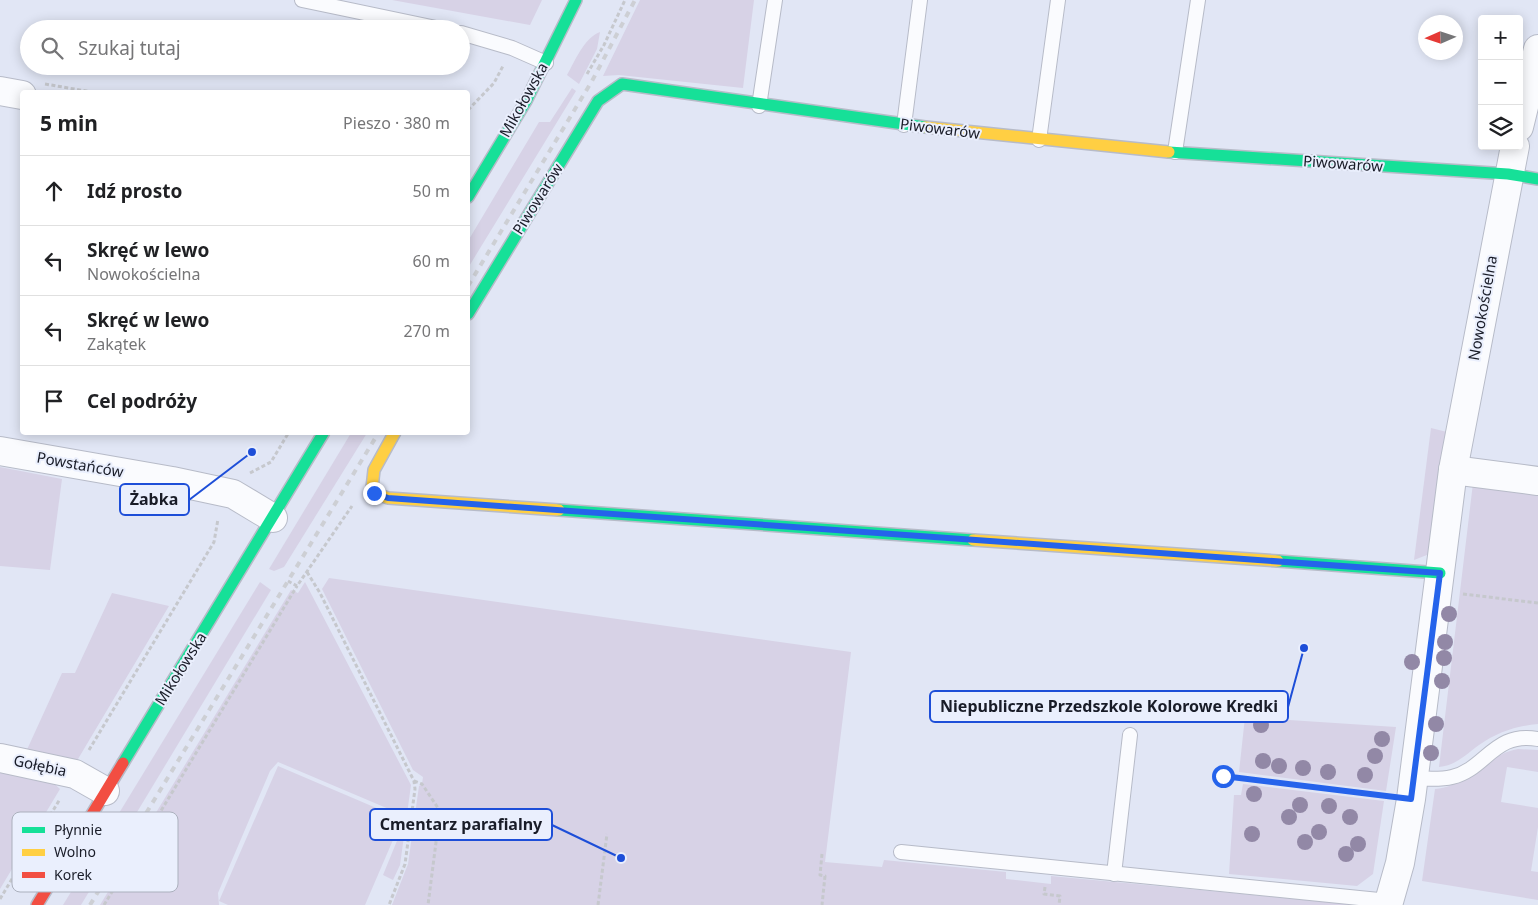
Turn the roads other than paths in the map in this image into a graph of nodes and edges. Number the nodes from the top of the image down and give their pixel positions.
1 (302, 0) edge
2 (576, 0) edge
3 (775, 0) edge
4 (920, 0) edge
5 (1058, 0) edge
6 (1198, 0) edge
7 (398, 20) edge
8 (470, 36) edge
9 (1538, 49) edge
10 (546, 63) junction
11 (0, 91) edge
12 (20, 95) edge
13 (760, 106) junction
14 (1523, 111) edge
15 (904, 125) junction
16 (1039, 140) junction
17 (1514, 150) edge
18 (1175, 152) junction
19 (1508, 174) junction
20 (1538, 179) edge
21 (470, 191) edge
22 (470, 311) edge
23 (322, 435) edge
24 (393, 435) edge
25 (0, 451) edge
26 (1453, 470) junction
27 (1538, 481) edge
28 (273, 518) junction
29 (1439, 581) junction
30 (1130, 736) dead end
31 (1538, 739) edge
32 (0, 758) edge
33 (1412, 789) junction
34 (106, 791) junction
35 (93, 812) edge
36 (902, 852) dead end
37 (1114, 874) junction
38 (45, 892) edge
39 (1389, 903) edge
40 (37, 905) edge

1 - 7 lane
2 - 10 street, Mikołowska
3 - 13 lane
4 - 15 lane
5 - 16 lane
6 - 18 lane
8 - 10 lane
9 - 14 street
10 - 21 street, Mikołowska
11 - 12 street
13 - 15 street, Piwowarów
13 - 22 street, Piwowarów
15 - 16 street, Piwowarów
16 - 18 street, Piwowarów
17 - 19 street, Nowokościelna
18 - 19 street, Piwowarów
19 - 20 street, Piwowarów
19 - 26 street, Nowokościelna
23 - 28 street, Mikołowska
24 - 29 street
25 - 28 street, Powstańców
26 - 27 street
26 - 29 street, Nowokościelna
28 - 34 street, Mikołowska
29 - 33 street, Nowokościelna
30 - 37 lane
31 - 33 lane
32 - 34 street, Gołębia
33 - 39 street, Nowokościelna
34 - 35 street, Mikołowska
36 - 37 lane
37 - 39 lane
38 - 40 street, Mikołowska

